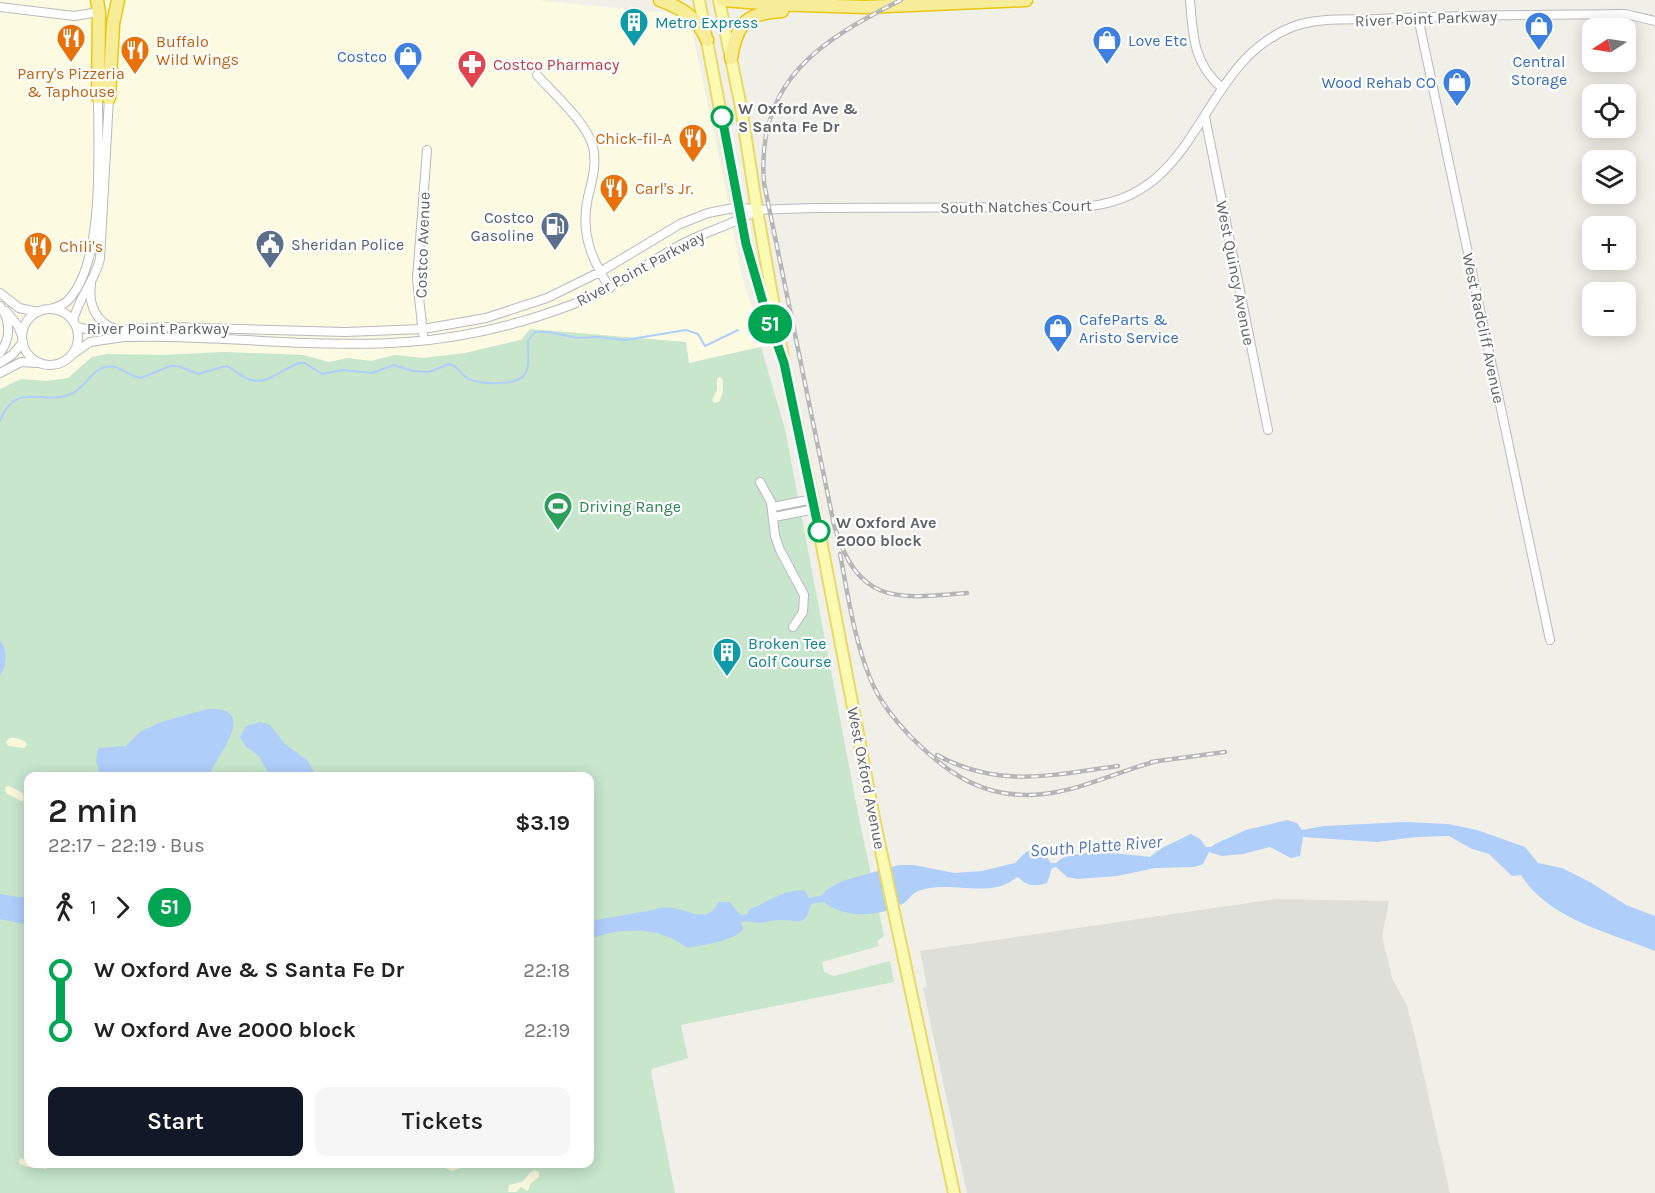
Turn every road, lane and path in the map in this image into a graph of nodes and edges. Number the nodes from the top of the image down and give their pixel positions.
1 (118, 0) edge
2 (660, 0) edge
3 (699, 0) edge
4 (721, 0) edge
5 (1026, 0) edge
6 (1190, 0) edge
7 (98, 6) edge
8 (0, 7) edge
9 (844, 7) junction
10 (1418, 17) junction
11 (1655, 21) edge
12 (707, 40) junction
13 (731, 58) junction
14 (537, 75) dead end
15 (1222, 88) junction
16 (103, 97) junction
17 (1205, 117) junction
18 (427, 150) dead end
19 (739, 207) junction
20 (757, 210) junction
21 (742, 220) junction
22 (600, 272) junction
23 (91, 282) junction
24 (610, 288) junction
25 (0, 293) edge
26 (0, 306) edge
27 (50, 309) junction
28 (38, 312) junction
29 (75, 324) junction
30 (423, 329) junction
31 (120, 330) junction
32 (23, 340) junction
33 (424, 340) junction
34 (0, 353) edge
35 (73, 354) junction
36 (0, 363) edge
37 (39, 363) junction
38 (784, 363) junction
39 (0, 373) edge
40 (1268, 430) dead end
41 (760, 482) dead end
42 (814, 504) junction
43 (773, 507) junction
44 (774, 517) junction
45 (794, 627) dead end
46 (1550, 640) dead end
47 (954, 1193) edge

1 - 16 highway
2 - 12 highway
3 - 12 main road, West Oxford Avenue
4 - 9 highway
4 - 13 main road, West Oxford Avenue
5 - 9 highway
6 - 15 street
7 - 8 street
7 - 16 highway
9 - 13 highway
10 - 11 street, River Point Parkway
10 - 15 street, River Point Parkway
10 - 46 street, West Radcliff Avenue
12 - 19 main road, West Oxford Avenue
13 - 20 main road, West Oxford Avenue
14 - 22 street
15 - 17 street, South Natches Court
16 - 23 street
16 - 27 street
17 - 20 street, South Natches Court
17 - 40 street, West Quincy Avenue
18 - 30 street, Costco Avenue
19 - 20 street, River Point Parkway
19 - 21 main road, West Oxford Avenue
19 - 22 street, River Point Parkway
20 - 21 street, River Point Parkway
20 - 38 main road, West Oxford Avenue
21 - 24 street, River Point Parkway
21 - 38 main road, West Oxford Avenue
22 - 24 street
22 - 30 street, River Point Parkway
23 - 29 street
23 - 31 street
24 - 33 street, River Point Parkway
25 - 28 street
26 - 32 street
26 - 34 street
27 - 28 street
27 - 29 street
28 - 32 street
29 - 31 street, River Point Parkway
29 - 35 street
30 - 31 street, River Point Parkway
30 - 33 street, Costco Avenue
32 - 36 street
32 - 37 street
33 - 35 street, River Point Parkway
35 - 37 street
37 - 39 street
38 - 42 main road, West Oxford Avenue
41 - 43 street
42 - 43 street
42 - 44 street
42 - 47 main road, West Oxford Avenue
43 - 44 street
44 - 45 street

